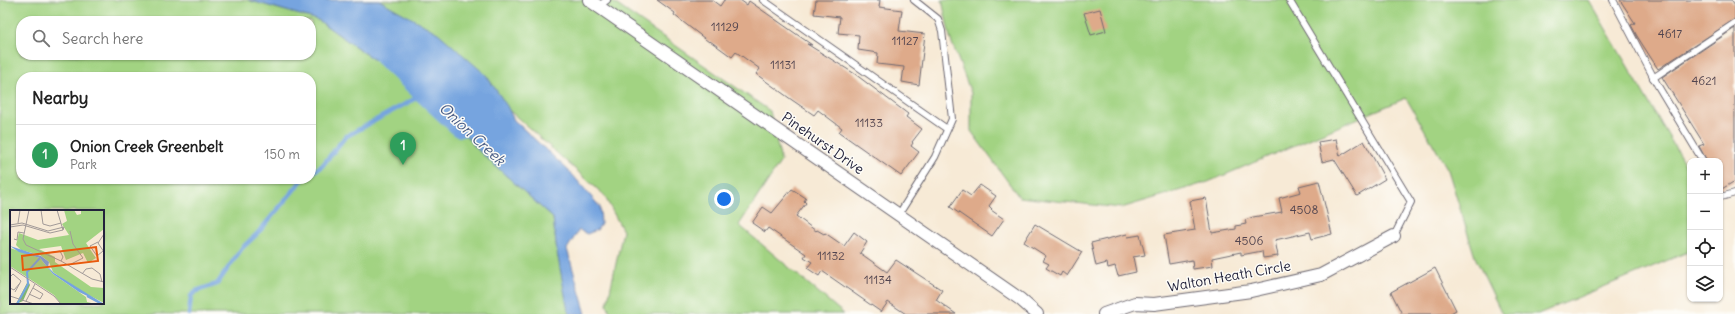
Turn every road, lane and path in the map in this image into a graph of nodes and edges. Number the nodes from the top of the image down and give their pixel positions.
1 (763, 0) edge
2 (914, 0) edge
3 (1289, 0) edge
4 (1613, 0) edge
5 (599, 2) edge
6 (1735, 23) edge
7 (1653, 78) junction
8 (947, 129) junction
9 (1700, 158) edge
10 (1735, 192) edge
11 (1723, 196) edge
12 (899, 214) junction
13 (1394, 236) joint
14 (1153, 309) edge
15 (1038, 314) edge
16 (1104, 314) edge

1 - 8 lane
2 - 8 lane
3 - 13 lane
4 - 7 lane
5 - 12 street, Pinehurst Drive
6 - 7 lane
7 - 9 lane
8 - 12 lane
10 - 11 lane
12 - 15 street, Pinehurst Drive
13 - 14 street, Walton Heath Circle
14 - 16 street, Walton Heath Circle

